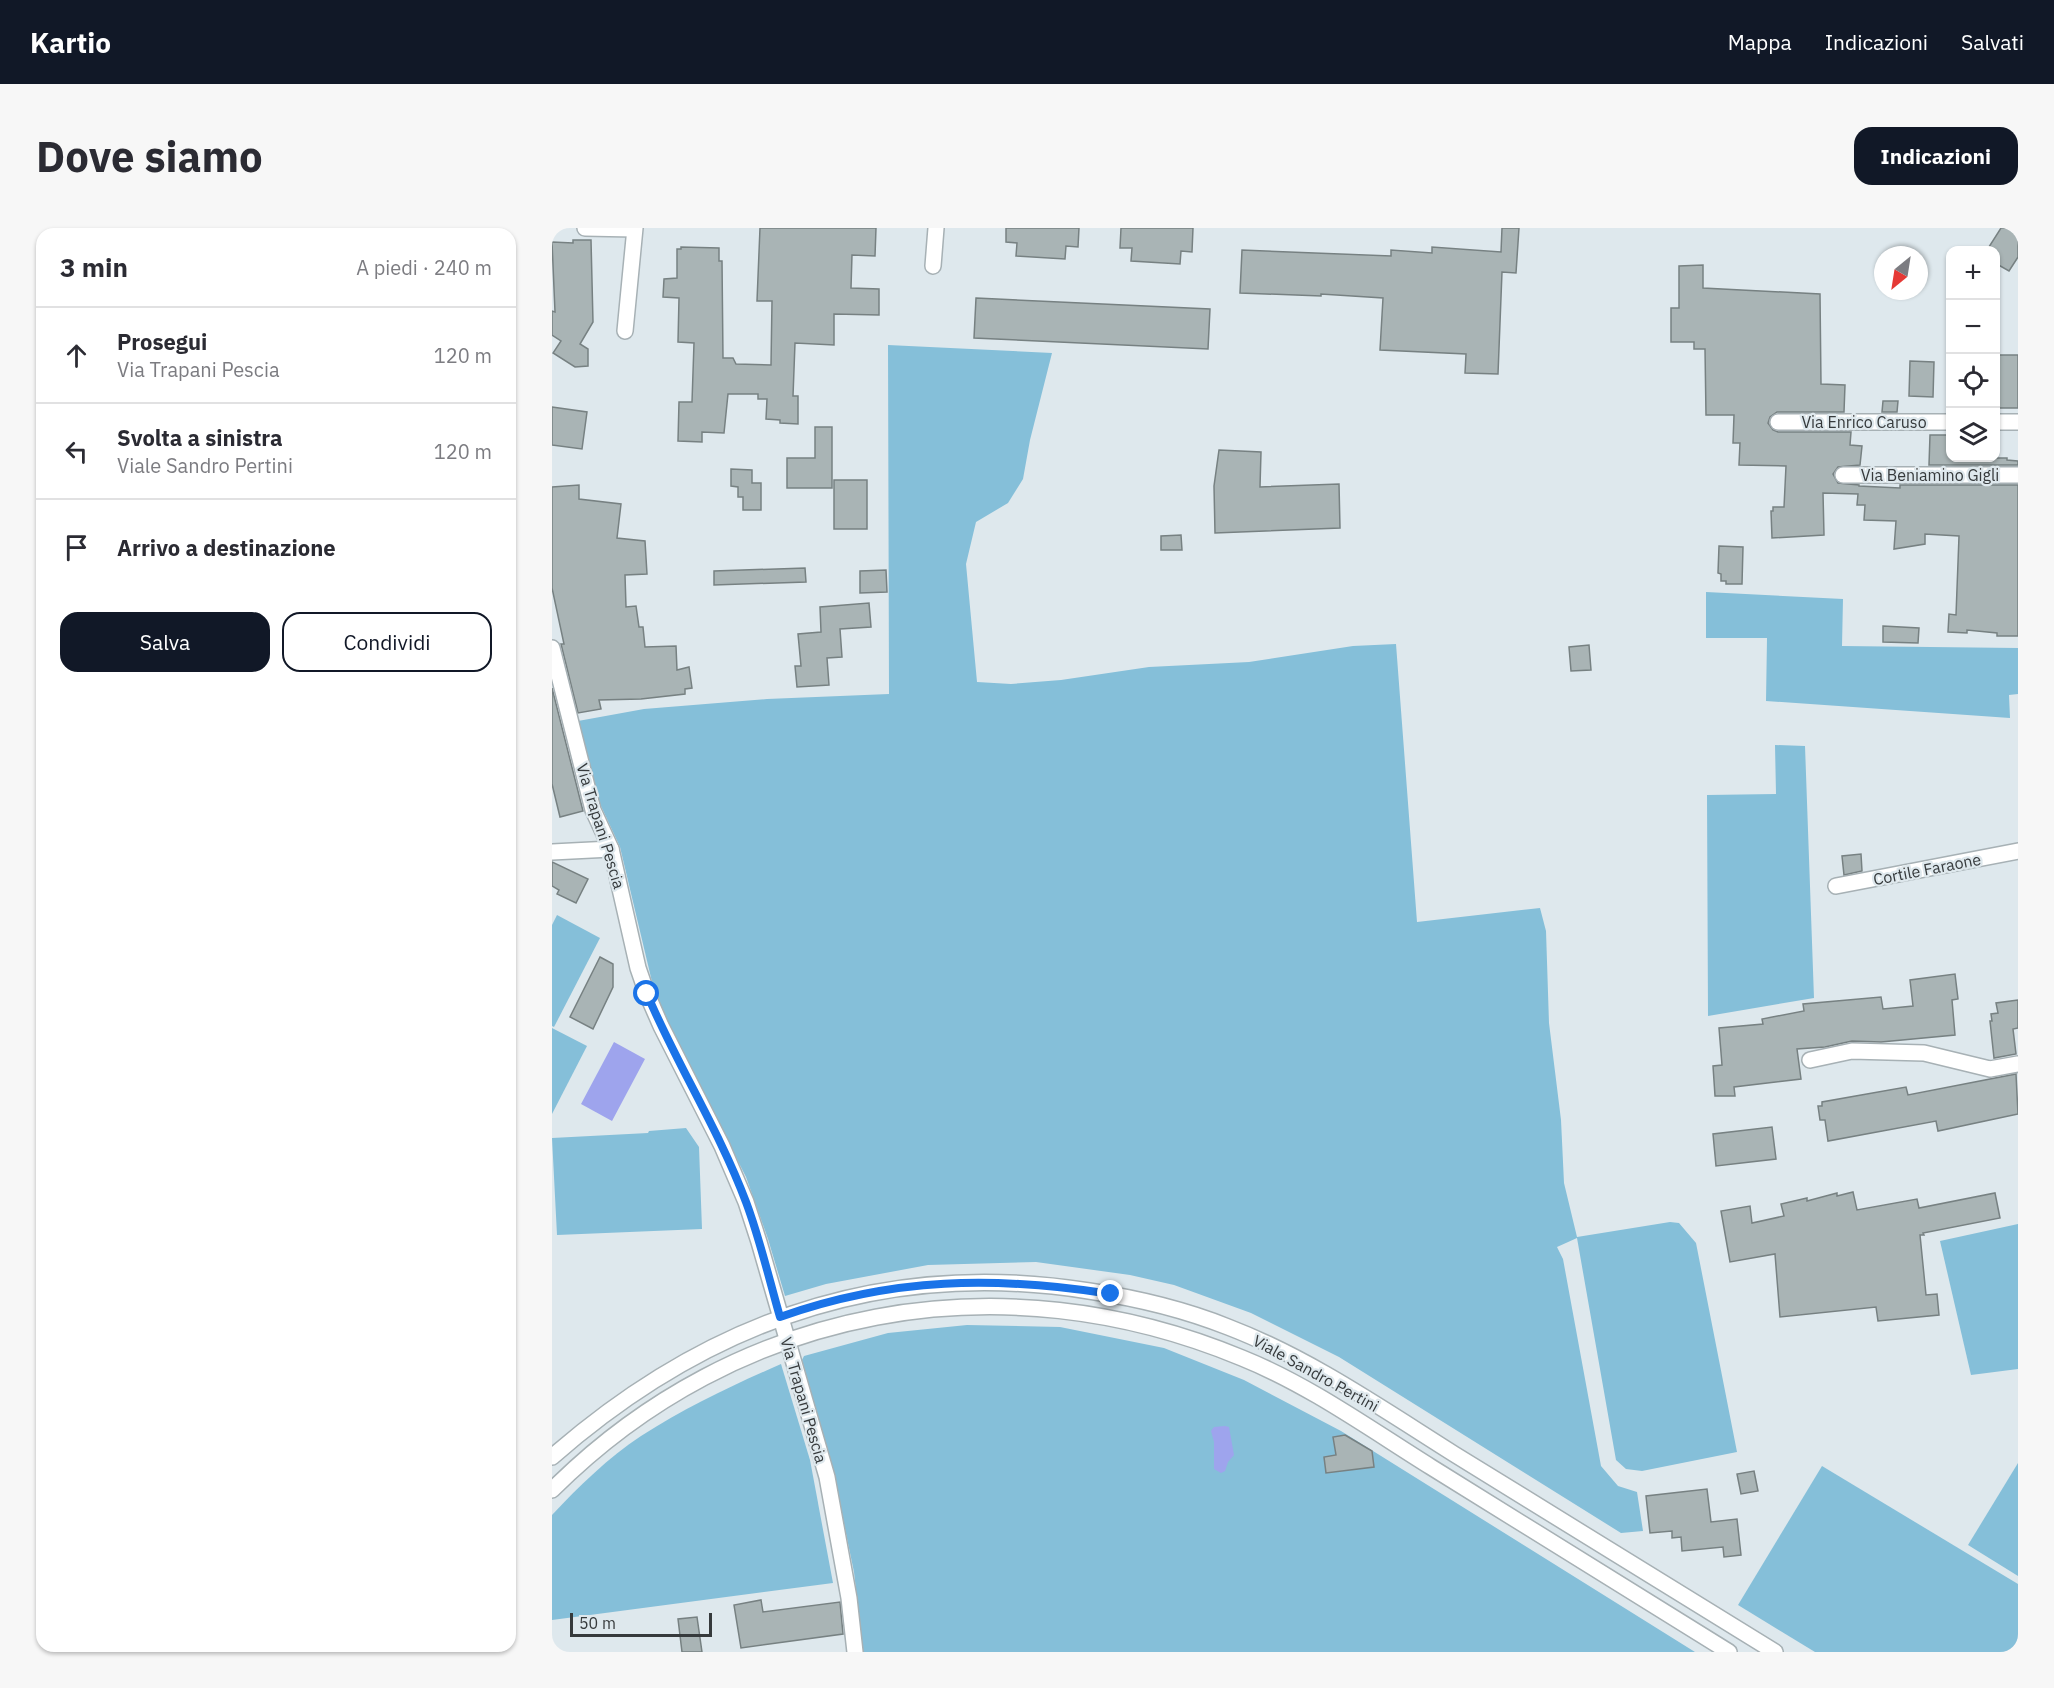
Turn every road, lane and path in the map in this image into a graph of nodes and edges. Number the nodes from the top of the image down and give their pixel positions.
1 (585, 228) edge
2 (936, 228) edge
3 (634, 229) edge
4 (933, 266) dead end
5 (625, 331) dead end
6 (1778, 422) dead end
7 (1946, 422) edge
8 (2000, 422) edge
9 (2018, 422) edge
10 (1843, 475) dead end
11 (2018, 475) edge
12 (552, 648) edge
13 (611, 849) junction
14 (2018, 851) edge
15 (552, 852) edge
16 (1836, 886) dead end
17 (1810, 1060) dead end
18 (2018, 1064) edge
19 (780, 1317) junction
20 (788, 1341) junction
21 (552, 1457) edge
22 (552, 1490) edge
23 (855, 1652) edge
24 (1729, 1652) edge
25 (1775, 1652) edge

1 - 3 street
2 - 4 street
3 - 5 street
6 - 7 street, Via Enrico Caruso
8 - 9 street
10 - 11 street, Via Beniamino Gigli
12 - 13 street, Via Trapani Pescia
13 - 15 street
13 - 19 street, Via Trapani Pescia
14 - 16 street, Cortile Faraone
17 - 18 street
19 - 20 street, Via Trapani Pescia
19 - 21 street, Viale Sandro Pertini
19 - 25 street, Viale Sandro Pertini
20 - 22 street, Viale Sandro Pertini
20 - 23 street, Via Trapani Pescia
20 - 24 street, Viale Sandro Pertini

